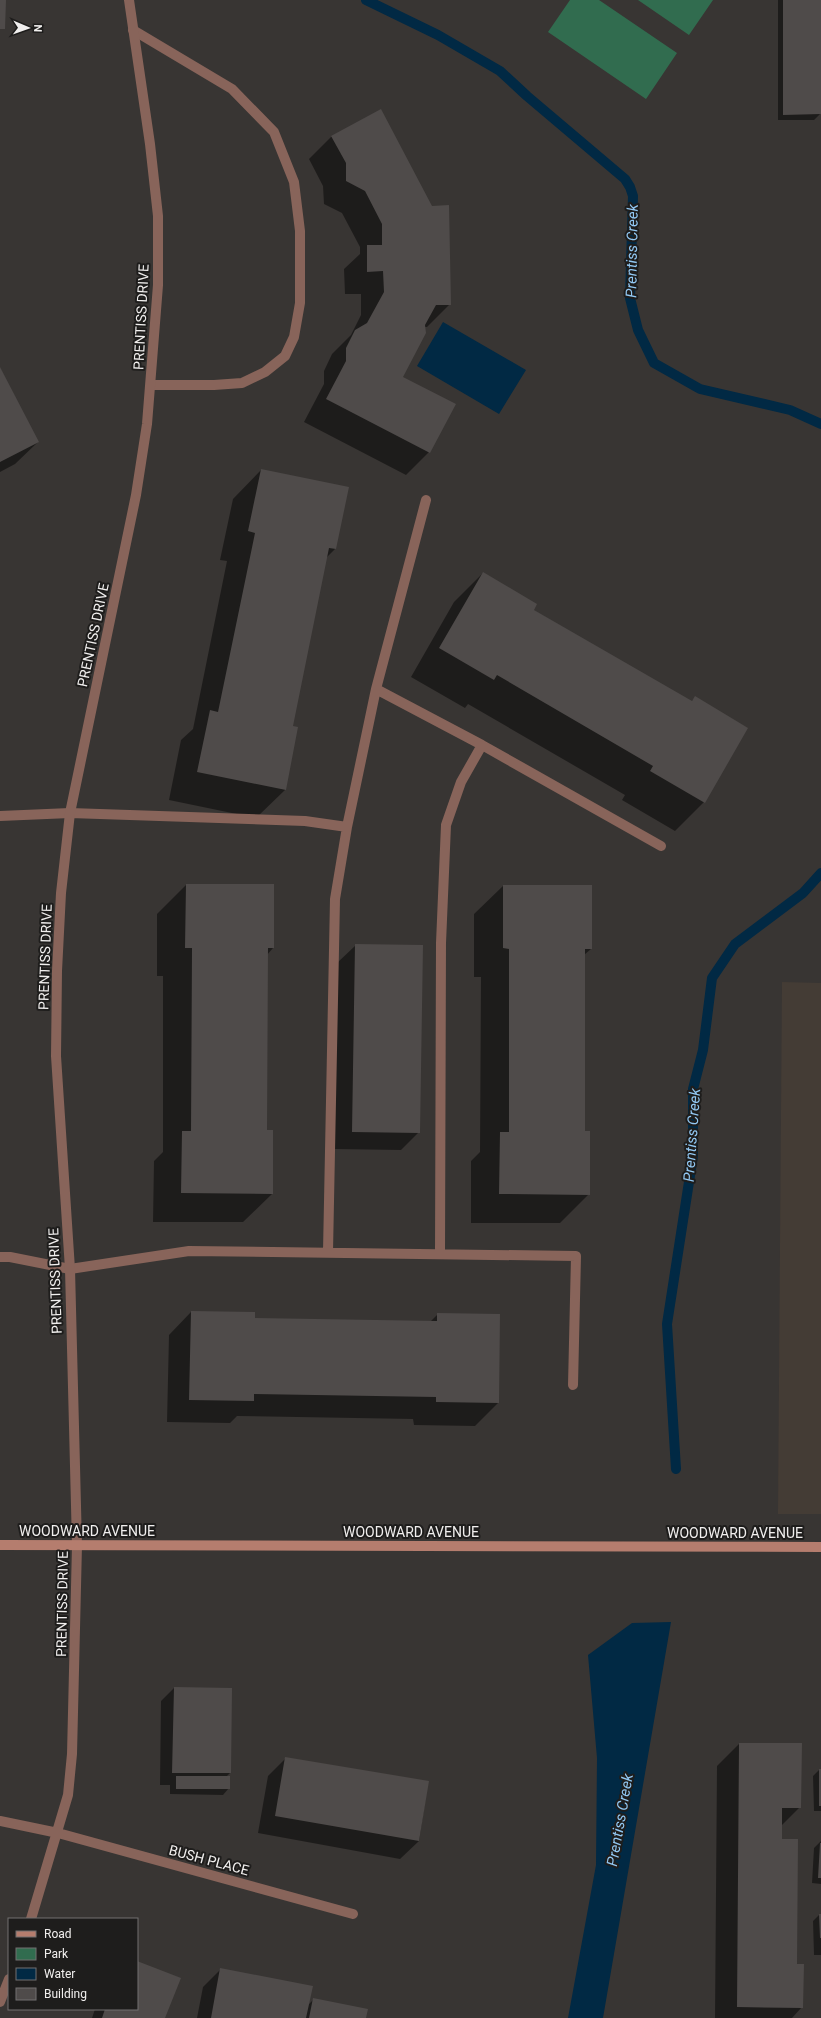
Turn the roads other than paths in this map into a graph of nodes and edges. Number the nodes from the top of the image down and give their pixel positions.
1 (129, 0) edge
2 (133, 30) junction
3 (151, 385) junction
4 (426, 500) dead end
5 (376, 689) junction
6 (482, 746) junction
7 (70, 813) junction
8 (0, 816) edge
9 (347, 827) junction
10 (661, 846) dead end
11 (328, 1252) junction
12 (440, 1253) junction
13 (0, 1256) edge
14 (70, 1269) junction
15 (573, 1385) dead end
16 (0, 1545) edge
17 (77, 1545) junction
18 (821, 1547) edge
19 (0, 1821) edge
20 (58, 1833) junction
21 (353, 1914) dead end
22 (31, 1918) edge
23 (8, 1982) edge
24 (0, 2002) edge

1 - 2 street, PRENTISS DRIVE
2 - 3 street, PRENTISS DRIVE
2 - 3 street
3 - 7 street, PRENTISS DRIVE
4 - 5 street
5 - 6 street
5 - 9 street
6 - 10 street
6 - 12 street
7 - 8 street
7 - 9 street
7 - 14 street, PRENTISS DRIVE
9 - 11 street
11 - 12 street
11 - 14 street
12 - 15 street
13 - 14 street
14 - 17 street, PRENTISS DRIVE
16 - 17 main road, WOODWARD AVENUE
17 - 18 main road, WOODWARD AVENUE
17 - 20 street, PRENTISS DRIVE
19 - 20 street, BUSH PLACE
20 - 21 street, BUSH PLACE
20 - 22 street, PRENTISS DRIVE
23 - 24 street

